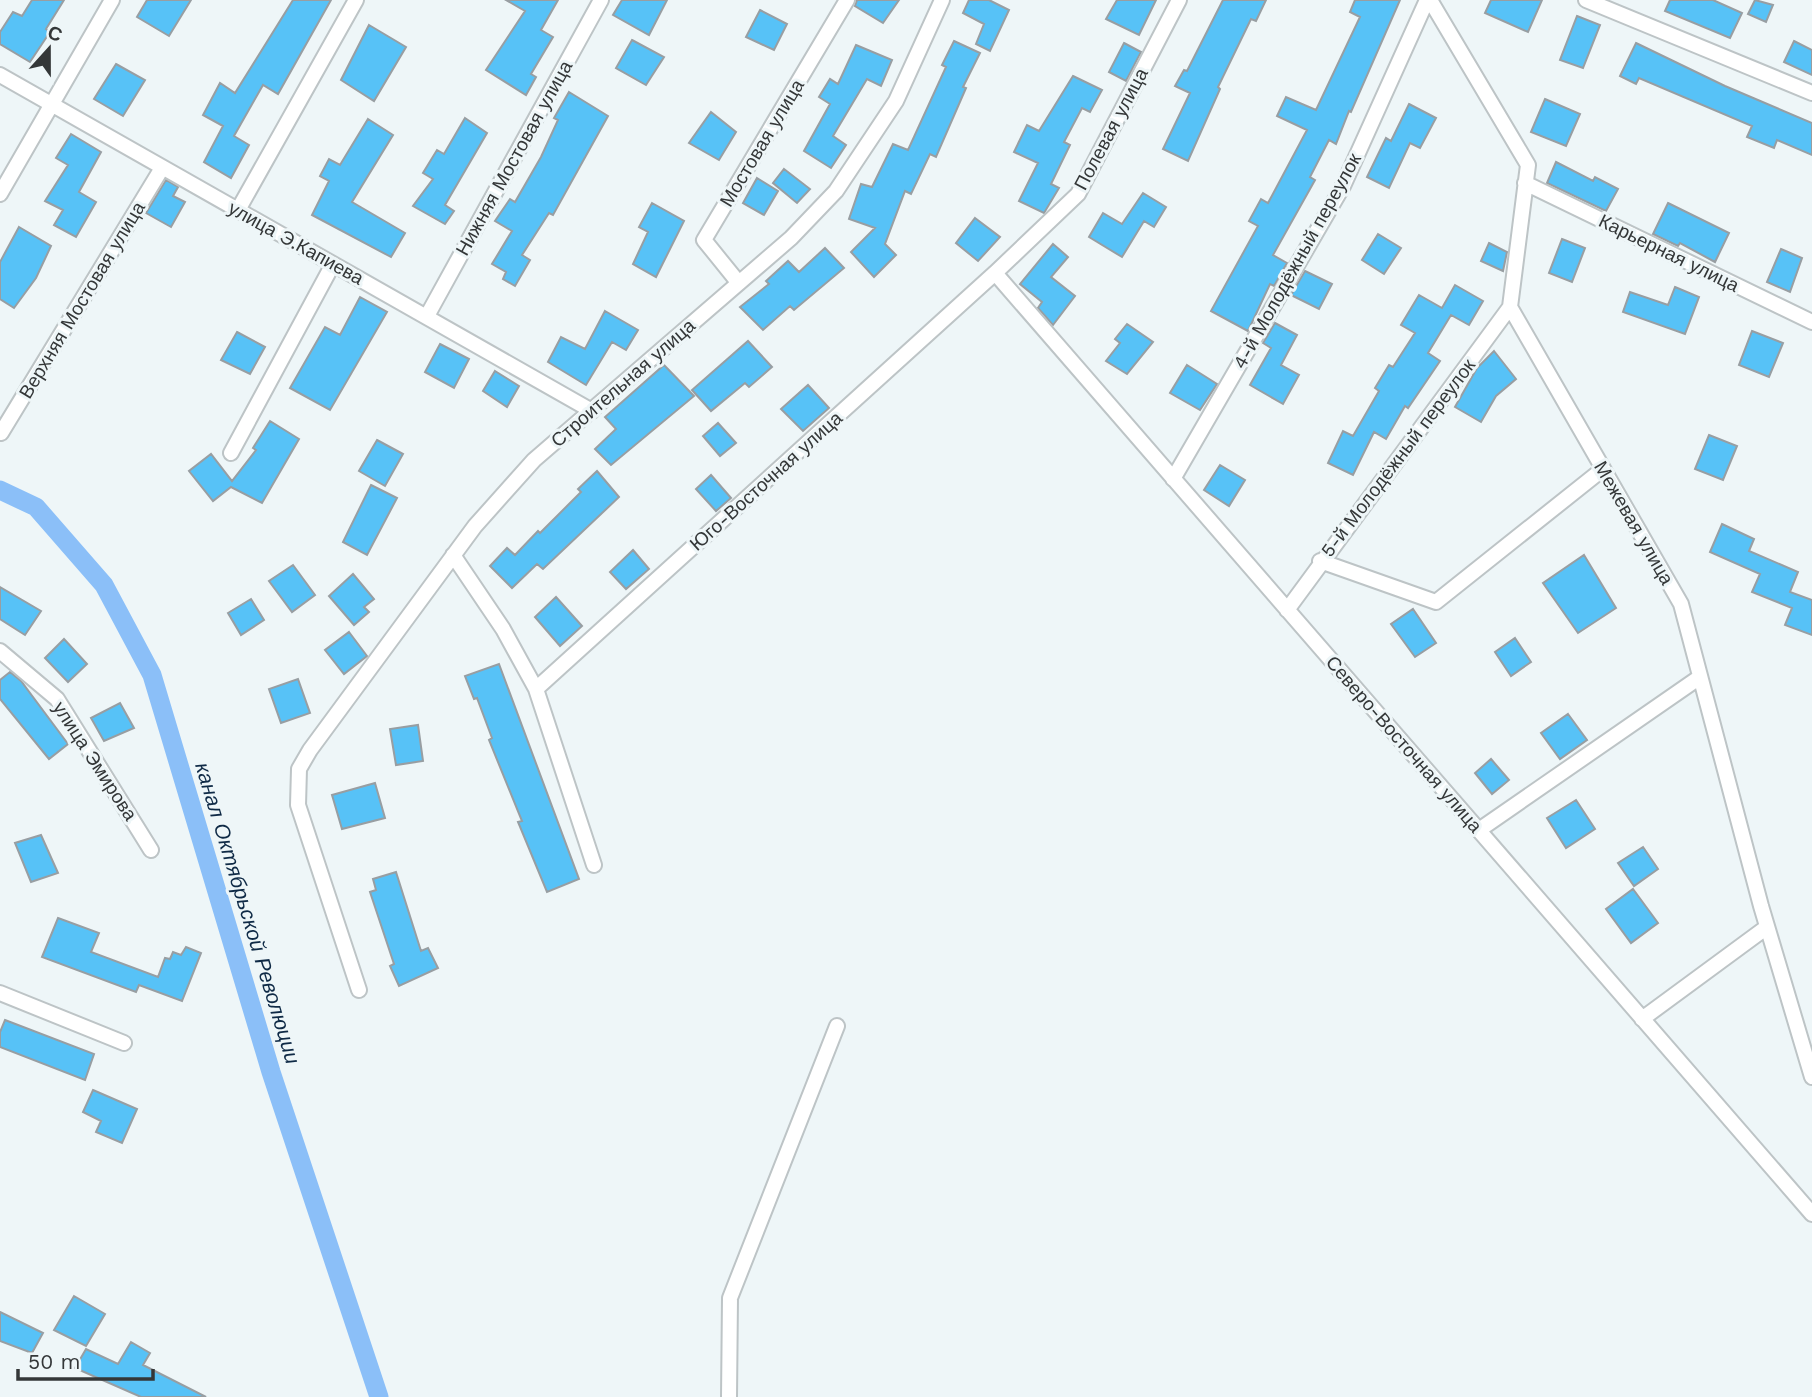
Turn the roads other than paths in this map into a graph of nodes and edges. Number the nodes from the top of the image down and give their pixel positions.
1 (112, 0) edge
2 (356, 0) edge
3 (601, 0) edge
4 (847, 0) edge
5 (942, 0) edge
6 (1179, 0) edge
7 (1429, 0) edge
8 (1586, 0) edge
9 (0, 75) edge
10 (1812, 93) edge
11 (50, 106) junction
12 (162, 168) junction
13 (1525, 183) junction
14 (0, 194) edge
15 (238, 210) junction
16 (332, 264) junction
17 (995, 274) junction
18 (738, 282) junction
19 (1510, 307) junction
20 (427, 316) junction
21 (1812, 322) edge
22 (592, 411) junction
23 (1, 433) edge
24 (231, 453) dead end
25 (1603, 469) junction
26 (1173, 479) junction
27 (453, 555) junction
28 (1321, 561) junction
29 (1287, 610) junction
30 (0, 652) edge
31 (1700, 677) junction
32 (537, 689) junction
33 (1479, 830) junction
34 (151, 850) dead end
35 (594, 865) dead end
36 (1767, 927) junction
37 (359, 990) dead end
38 (0, 993) edge
39 (1643, 1019) junction
40 (836, 1026) dead end
41 (124, 1043) dead end
42 (1812, 1077) edge
43 (1812, 1214) edge
44 (729, 1397) edge

1 - 11 street
2 - 15 street
3 - 20 street, Нижняя Мостовая улица
4 - 18 street, Мостовая улица
5 - 18 street, Строительная улица
6 - 17 street, Полевая улица
7 - 13 street
7 - 26 street, 4-й Молодёжный переулок
8 - 10 street
9 - 11 street, улица Э.Капиева
11 - 12 street, улица Э.Капиева
11 - 14 street
12 - 15 street, улица Э.Капиева
12 - 23 street, Верхняя Мостовая улица
13 - 19 street
13 - 21 street, Карьерная улица
15 - 16 street, улица Э.Капиева
16 - 20 street, улица Э.Капиева
16 - 24 street
17 - 26 street, Северо-Восточная улица
17 - 32 street, Юго-Восточная улица
18 - 22 street, Строительная улица
19 - 25 street, Межевая улица
19 - 28 street, 5-й Молодёжный переулок
20 - 22 street, улица Э.Капиева
22 - 27 street, Строительная улица
25 - 28 street
25 - 31 street, Межевая улица
26 - 29 street, Северо-Восточная улица
27 - 32 street
27 - 37 street, Строительная улица
28 - 29 street, 5-й Молодёжный переулок
29 - 33 street, Северо-Восточная улица
30 - 34 street, улица Эмирова
31 - 33 street
31 - 36 street, Межевая улица
32 - 35 street
33 - 39 street, Северо-Восточная улица
36 - 39 street
36 - 42 street, Межевая улица
38 - 41 street
39 - 43 street, Северо-Восточная улица
40 - 44 street

